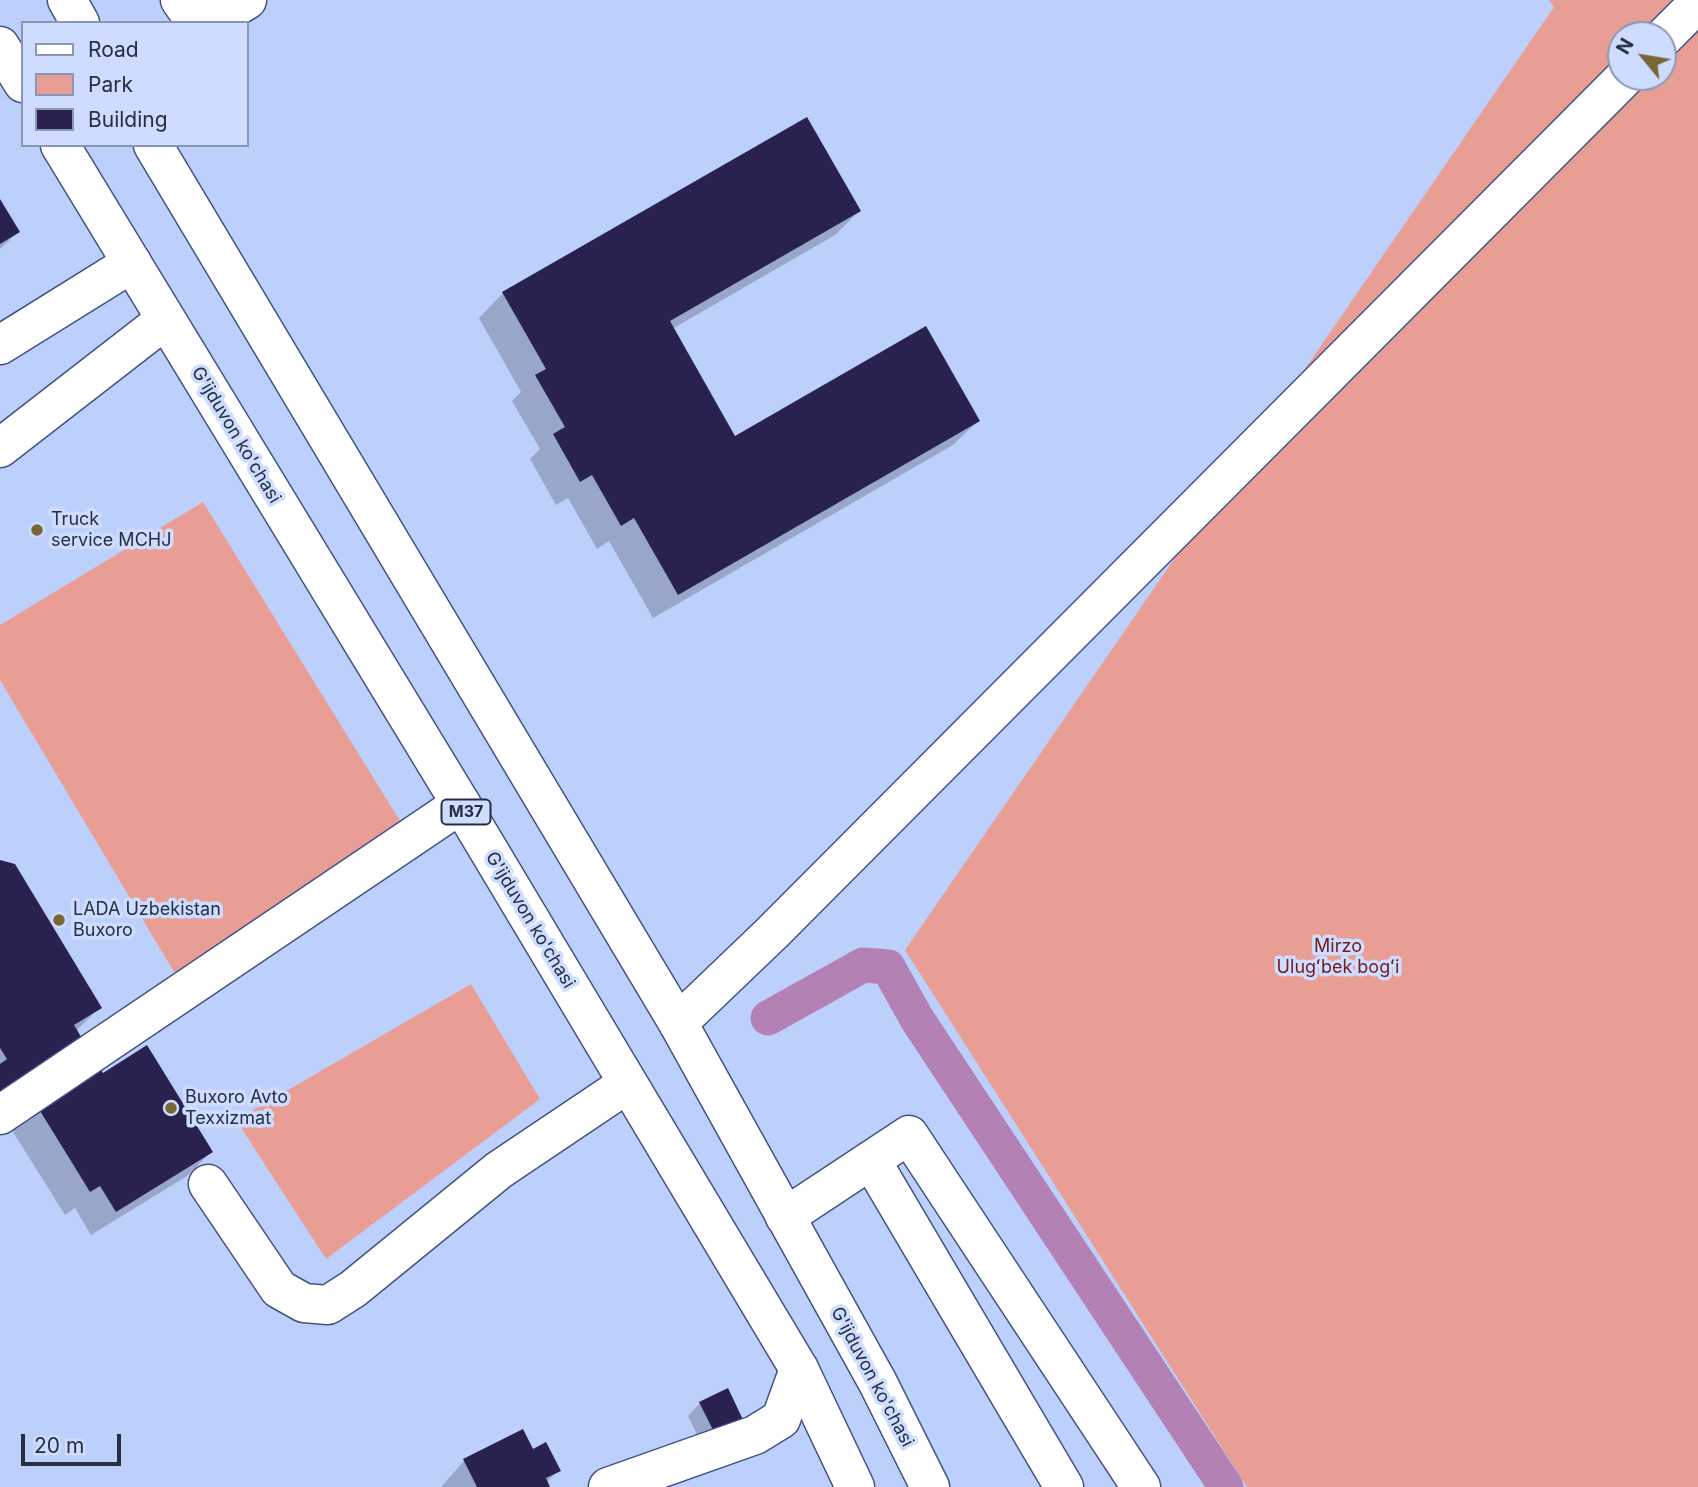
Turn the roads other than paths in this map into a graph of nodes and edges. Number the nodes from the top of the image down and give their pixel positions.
1 (66, 0) edge
2 (180, 0) edge
3 (247, 0) edge
4 (1698, 3) edge
5 (79, 21) edge
6 (1677, 24) edge
7 (0, 46) edge
8 (21, 80) edge
9 (1611, 91) edge
10 (61, 147) edge
11 (154, 147) edge
12 (132, 263) junction
13 (165, 320) junction
14 (0, 345) edge
15 (0, 447) edge
16 (461, 804) junction
17 (678, 1023) junction
18 (627, 1084) junction
19 (0, 1115) edge
20 (871, 1160) junction
21 (208, 1184) dead end
22 (785, 1217) junction
23 (799, 1369) junction
24 (781, 1419) junction
25 (830, 1435) junction
26 (608, 1487) edge
27 (856, 1487) edge
28 (930, 1487) edge
29 (1064, 1487) edge
30 (1141, 1487) edge

1 - 5 main road
2 - 3 main road
4 - 6 main road
7 - 8 main road
9 - 17 main road
10 - 12 main road, G'ijduvon ko'chasi / M37
11 - 17 main road, G'ijduvon ko'chasi
12 - 13 main road, G'ijduvon ko'chasi / M37
12 - 14 main road
13 - 15 main road
13 - 16 main road, G'ijduvon ko'chasi / M37
16 - 18 main road, G'ijduvon ko'chasi / M37
16 - 19 main road
17 - 22 main road, G'ijduvon ko'chasi
18 - 21 main road
18 - 23 main road, G'ijduvon ko'chasi / M37
20 - 22 main road
20 - 29 main road
20 - 30 main road
22 - 28 main road, G'ijduvon ko'chasi
23 - 24 main road
23 - 25 main road, G'ijduvon ko'chasi / M37
24 - 25 main road
24 - 26 main road
25 - 27 main road, G'ijduvon ko'chasi / M37

